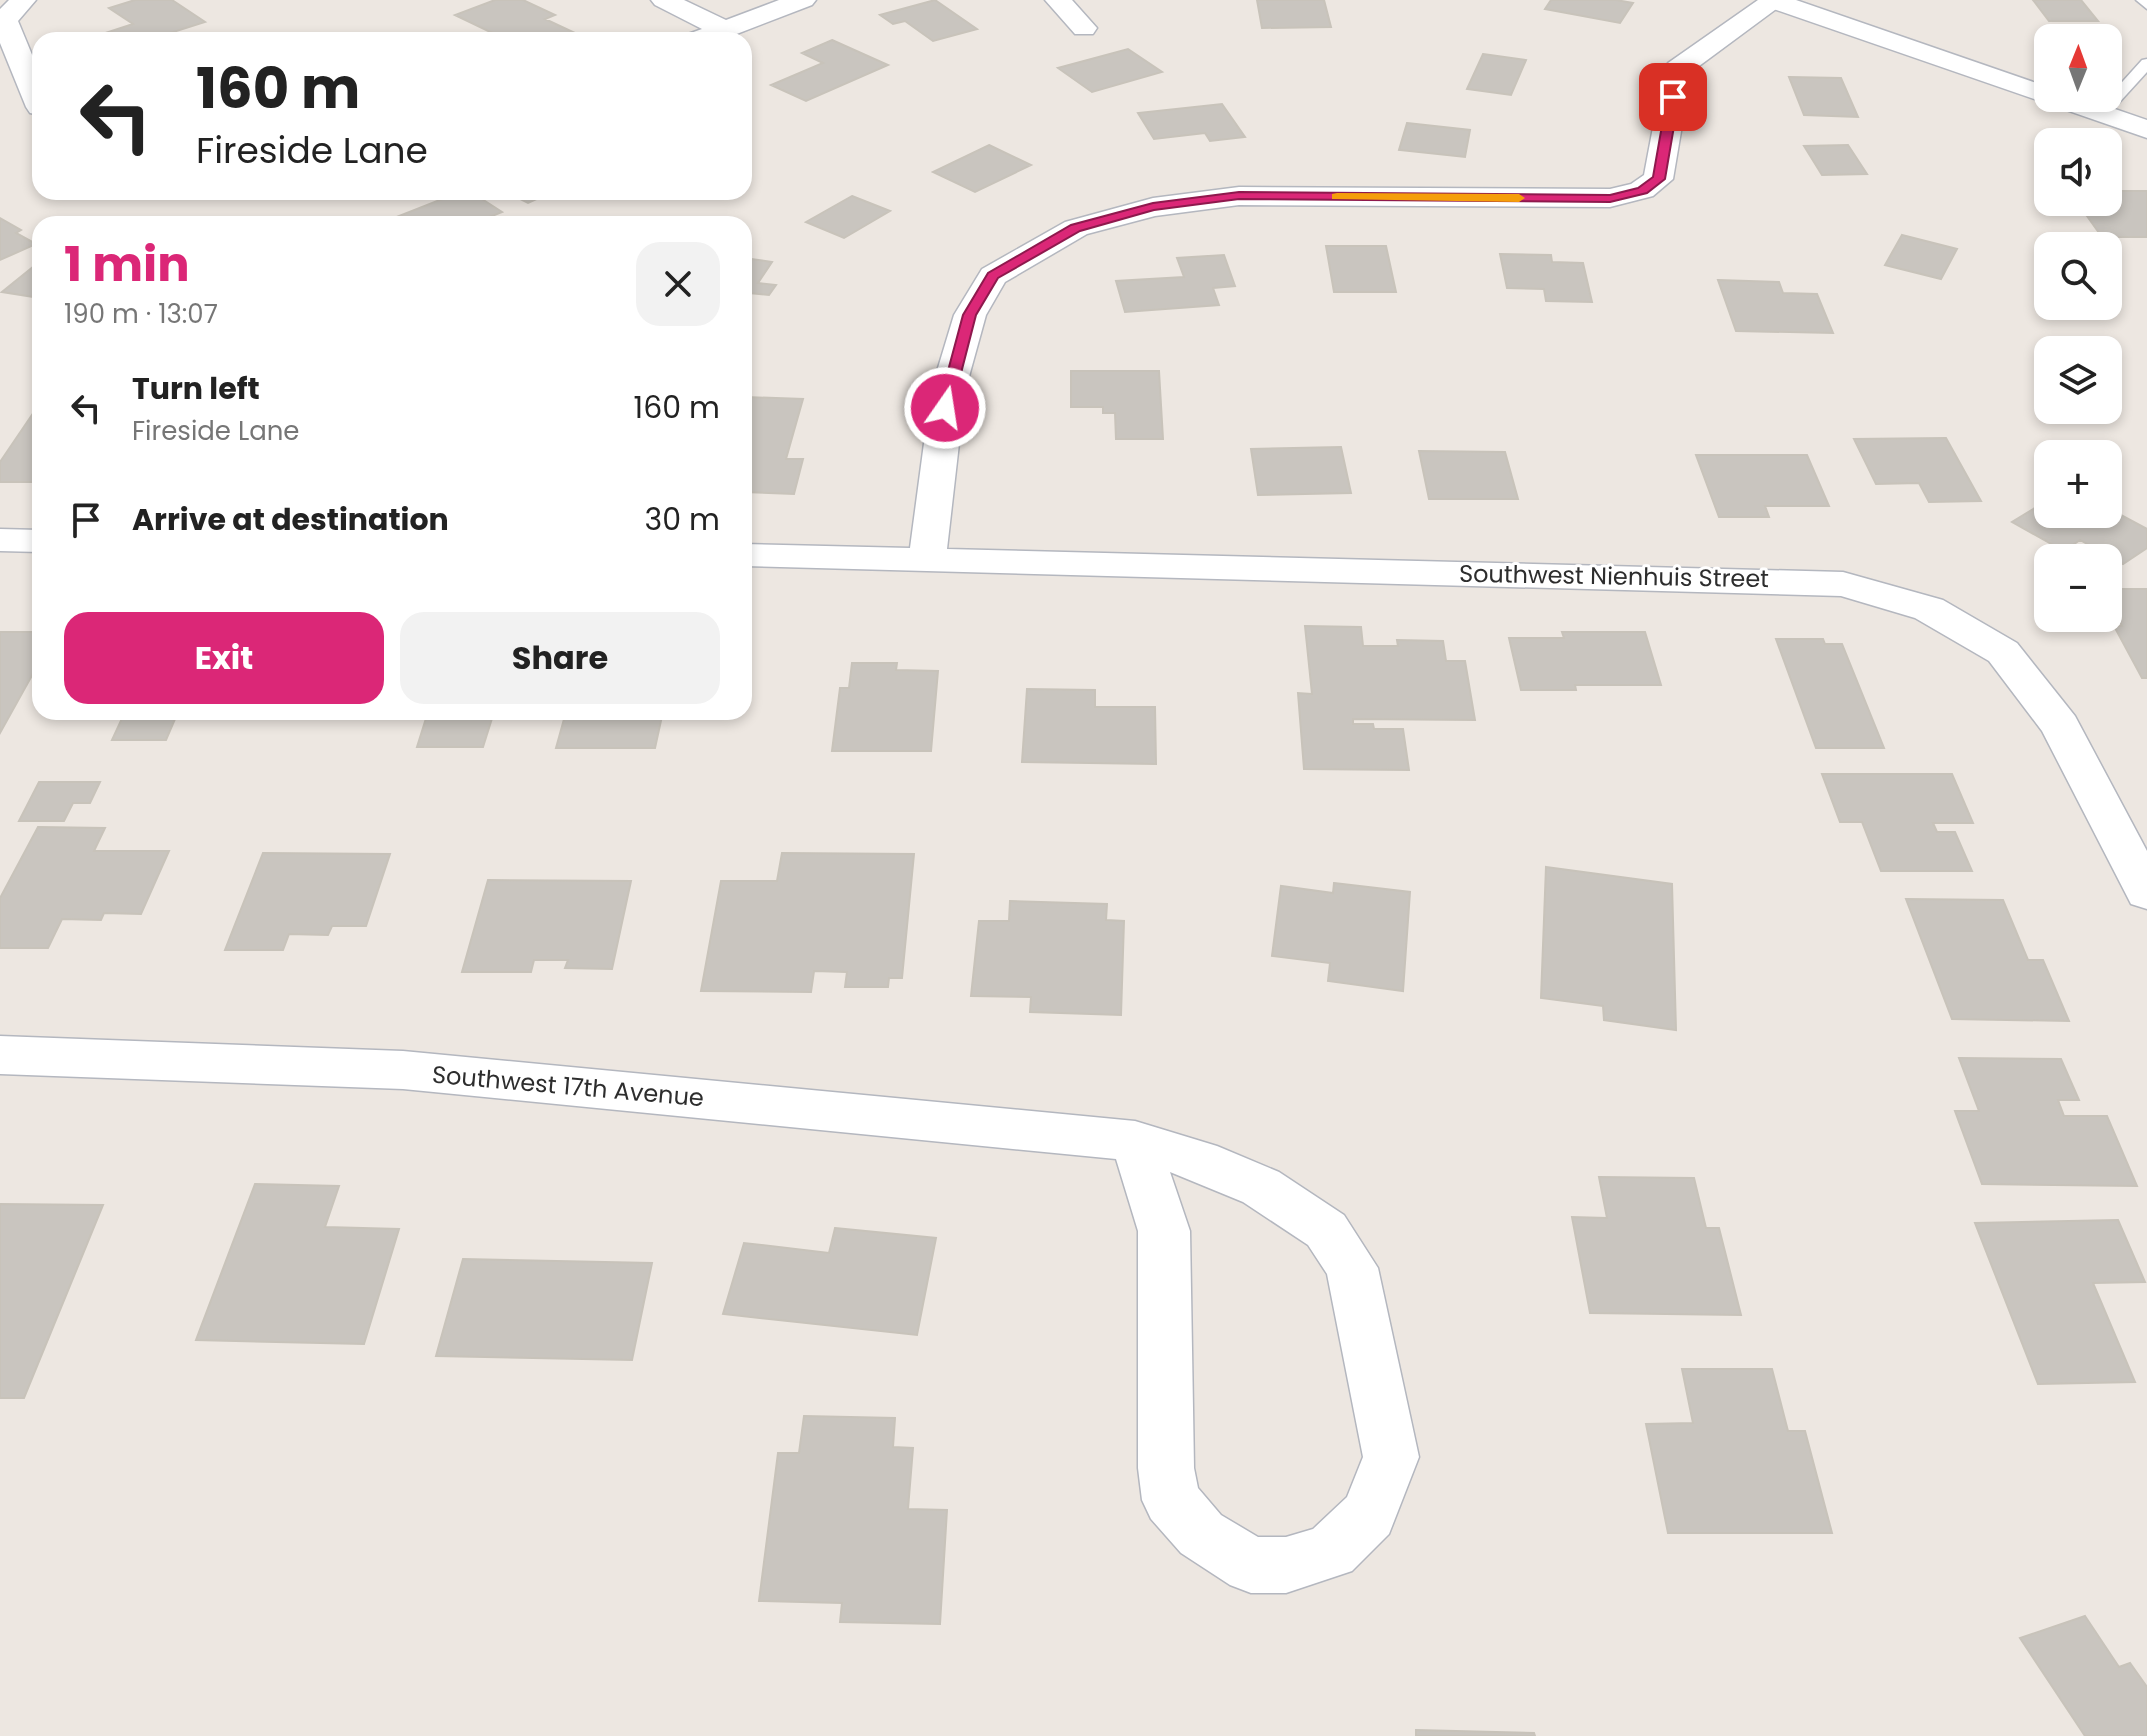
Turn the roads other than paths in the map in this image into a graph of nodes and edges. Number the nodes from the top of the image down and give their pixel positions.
1 (23, 0) edge
2 (664, 0) edge
3 (803, 0) edge
4 (1058, 0) edge
5 (1773, 0) edge
6 (2143, 0) edge
7 (2147, 5) edge
8 (1084, 28) dead end
9 (723, 29) junction
10 (716, 32) edge
11 (2147, 63) edge
12 (32, 88) edge
13 (2034, 91) edge
14 (2095, 112) edge
15 (2101, 114) junction
16 (2147, 129) edge
17 (0, 540) edge
18 (32, 541) edge
19 (752, 555) edge
20 (927, 559) junction
21 (2147, 893) edge
22 (0, 1055) edge
23 (1135, 1141) junction

1 - 12 street
2 - 9 street
3 - 9 street
4 - 8 street
5 - 13 street
5 - 20 street
6 - 7 lane
9 - 10 street
11 - 15 lane
14 - 15 street
15 - 16 street
17 - 18 street
19 - 20 street, Southwest Nienhuis Street
20 - 21 street, Southwest Nienhuis Street
22 - 23 street, Southwest 17th Avenue
23 - 23 street, Southwest 17th Avenue

